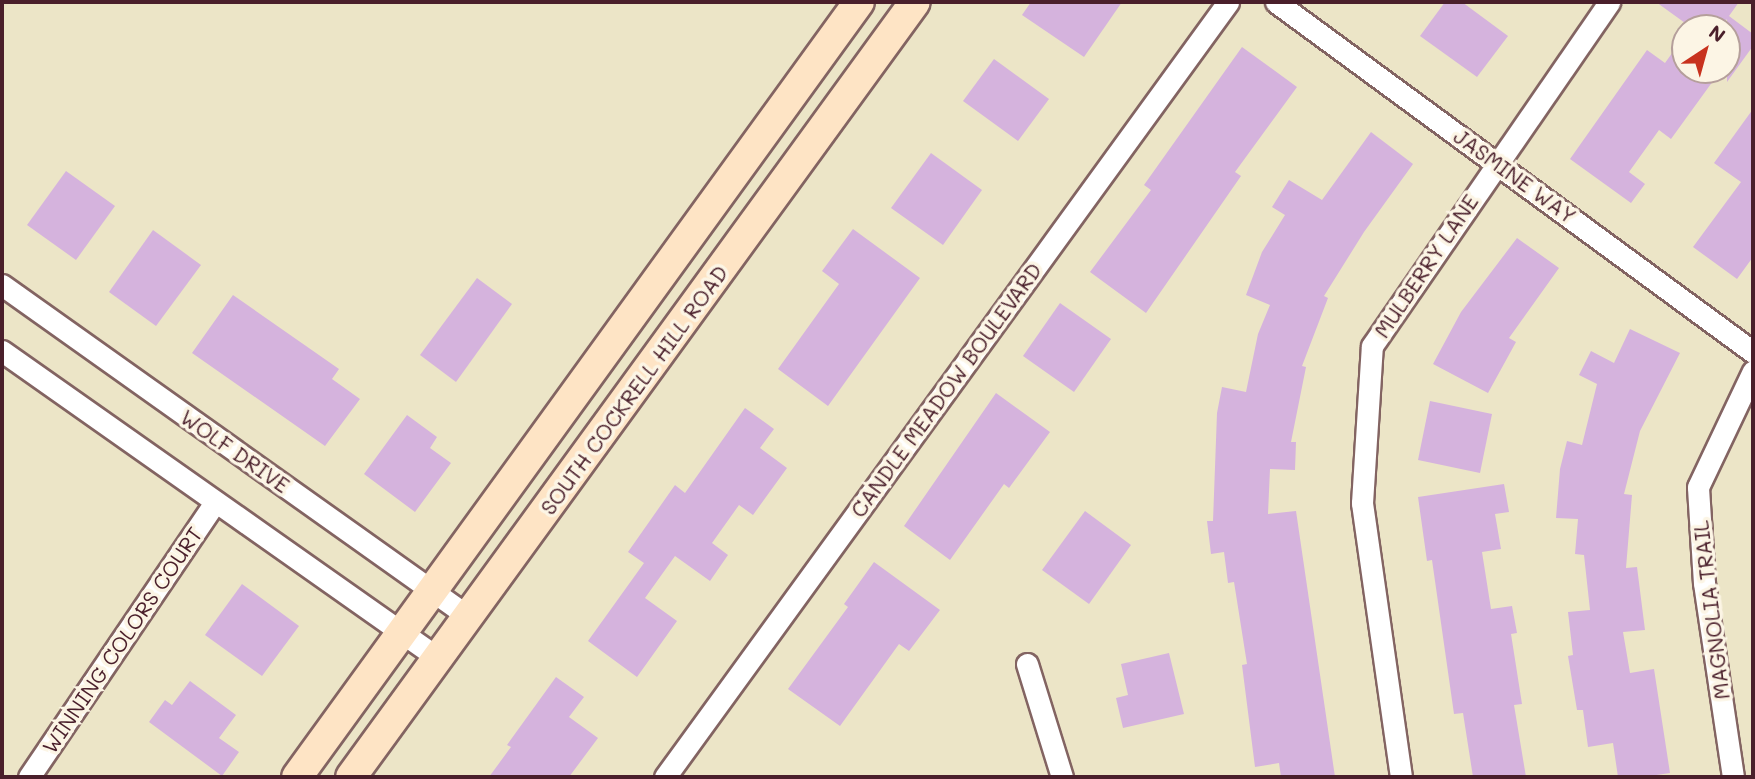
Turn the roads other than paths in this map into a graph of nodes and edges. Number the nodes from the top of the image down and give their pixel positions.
1 (859, 2) edge
2 (915, 2) edge
3 (1228, 2) edge
4 (1276, 2) edge
5 (1609, 2) edge
6 (776, 117) junction
7 (812, 144) junction
8 (1496, 162) junction
9 (2, 285) edge
10 (2, 351) edge
11 (1753, 352) edge
12 (1753, 371) edge
13 (215, 502) junction
14 (432, 590) junction
15 (469, 617) junction
16 (401, 632) junction
17 (438, 658) junction
18 (1027, 664) dead end
19 (29, 777) edge
20 (297, 777) edge
21 (351, 777) edge
22 (665, 777) edge
23 (1062, 777) edge
24 (1401, 777) edge
25 (1733, 777) edge

1 - 6 main road
2 - 7 main road, SOUTH COCKRELL HILL ROAD
3 - 22 street, CANDLE MEADOW BOULEVARD
4 - 8 street, JASMINE WAY
5 - 8 street, MULBERRY LANE
6 - 7 main road
6 - 14 main road
7 - 15 main road, SOUTH COCKRELL HILL ROAD
8 - 11 street, JASMINE WAY
8 - 24 street, MULBERRY LANE
9 - 14 street, WOLF DRIVE
10 - 13 street
12 - 25 street, MAGNOLIA TRAIL
13 - 16 street
13 - 19 street, WINNING COLORS COURT
14 - 15 street, WOLF DRIVE
14 - 16 main road
15 - 17 main road, SOUTH COCKRELL HILL ROAD
16 - 17 street
16 - 20 main road
17 - 21 main road, SOUTH COCKRELL HILL ROAD
18 - 23 street

